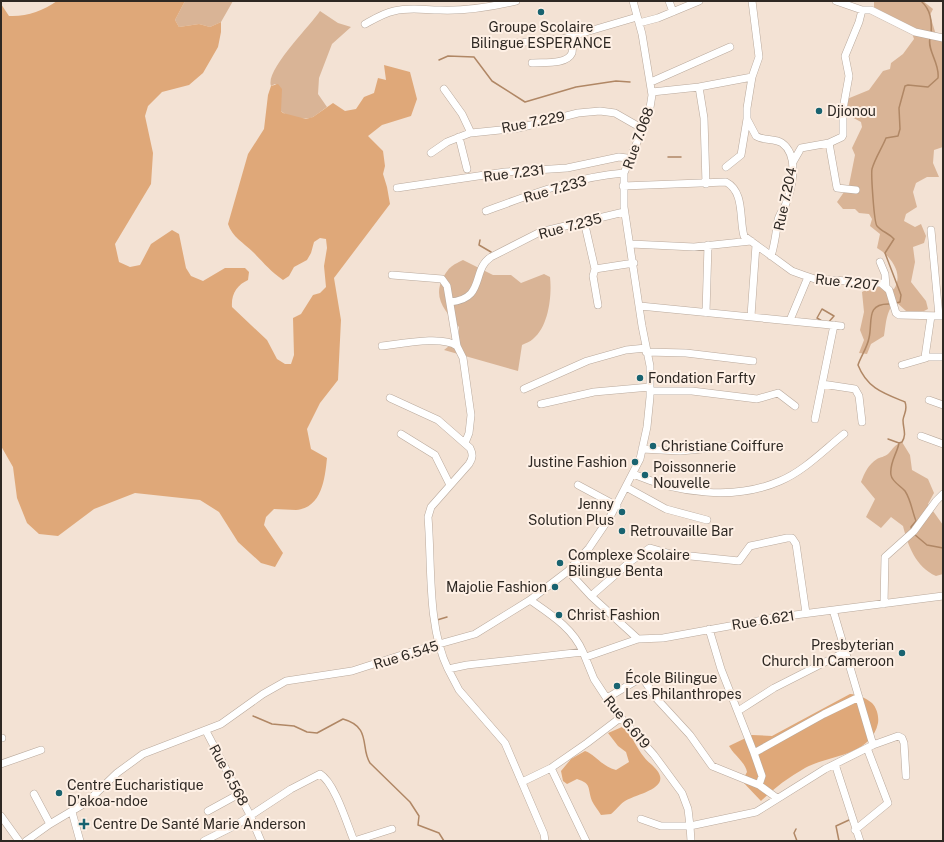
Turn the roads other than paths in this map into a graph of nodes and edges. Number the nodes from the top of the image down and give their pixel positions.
1 (516, 1) edge
2 (633, 1) edge
3 (669, 1) edge
4 (699, 1) edge
5 (752, 1) edge
6 (836, 1) edge
7 (871, 1) edge
8 (862, 10) junction
9 (871, 10) junction
10 (673, 12) junction
11 (638, 20) junction
12 (366, 24) dead end
13 (572, 36) junction
14 (943, 38) edge
15 (485, 43) dead end
16 (730, 47) dead end
17 (532, 63) dead end
18 (752, 77) junction
19 (651, 82) junction
20 (699, 87) junction
21 (444, 89) dead end
22 (652, 92) junction
23 (748, 119) junction
24 (643, 129) junction
25 (470, 133) junction
26 (459, 137) junction
27 (829, 143) junction
28 (431, 153) dead end
29 (630, 161) junction
30 (793, 162) junction
31 (726, 167) dead end
32 (468, 169) dead end
33 (624, 173) junction
34 (706, 184) junction
35 (623, 186) junction
36 (397, 188) dead end
37 (856, 190) dead end
38 (486, 211) dead end
39 (624, 212) junction
40 (584, 221) junction
41 (930, 230) dead end
42 (754, 243) junction
43 (630, 244) junction
44 (708, 245) junction
45 (771, 256) junction
46 (880, 262) dead end
47 (634, 263) junction
48 (595, 269) junction
49 (392, 275) dead end
50 (808, 277) junction
51 (886, 286) junction
52 (450, 302) junction
53 (598, 305) dead end
54 (640, 306) junction
55 (706, 313) junction
56 (751, 316) junction
57 (931, 316) junction
58 (941, 316) edge
59 (790, 320) junction
60 (382, 346) dead end
61 (457, 346) junction
62 (646, 350) junction
63 (943, 357) edge
64 (926, 358) junction
65 (753, 361) dead end
66 (902, 364) dead end
67 (822, 384) junction
68 (524, 389) dead end
69 (650, 389) junction
70 (390, 398) dead end
71 (929, 400) dead end
72 (540, 404) dead end
73 (943, 405) edge
74 (795, 406) dead end
75 (815, 419) dead end
76 (862, 422) dead end
77 (401, 434) dead end
78 (844, 434) dead end
79 (921, 436) dead end
80 (465, 444) junction
81 (943, 444) edge
82 (747, 445) dead end
83 (642, 449) junction
84 (633, 474) junction
85 (450, 485) junction
86 (578, 485) dead end
87 (626, 487) junction
88 (943, 494) edge
89 (617, 506) junction
90 (707, 520) dead end
91 (568, 571) junction
92 (591, 596) junction
93 (942, 599) edge
94 (530, 600) junction
95 (884, 604) junction
96 (833, 610) junction
97 (806, 613) junction
98 (709, 629) junction
99 (638, 639) junction
100 (438, 644) junction
101 (845, 652) junction
102 (585, 655) junction
103 (448, 669) junction
104 (859, 697) junction
105 (607, 698) junction
106 (738, 711) junction
107 (620, 718) junction
108 (206, 731) junction
109 (870, 746) junction
110 (41, 750) dead end
111 (754, 752) junction
112 (1, 764) edge
113 (835, 764) junction
114 (551, 768) junction
115 (906, 776) dead end
116 (522, 782) junction
117 (759, 785) junction
118 (34, 794) dead end
119 (239, 794) junction
120 (777, 798) junction
121 (72, 812) junction
122 (208, 812) dead end
123 (250, 814) junction
124 (1, 816) edge
125 (641, 819) dead end
126 (50, 824) junction
127 (690, 826) junction
128 (392, 829) dead end
129 (855, 830) junction
130 (19, 841) edge
131 (26, 841) edge
132 (80, 841) edge
133 (204, 841) edge
134 (260, 841) edge
135 (354, 841) edge
136 (545, 841) edge
137 (586, 841) edge
138 (691, 841) edge
139 (860, 841) edge

1 - 12 street
2 - 11 street, Rue 7.068
3 - 10 street
4 - 10 street
5 - 18 street, Rue 7.204
6 - 8 street
7 - 9 street
8 - 9 street
8 - 27 street
9 - 14 street
10 - 11 street
11 - 13 street
11 - 19 street, Rue 7.068
13 - 15 street
13 - 17 street
16 - 19 street
18 - 20 street
18 - 23 street, Rue 7.204
19 - 22 street, Rue 7.068
20 - 22 street
20 - 34 street
21 - 25 street
22 - 24 street, Rue 7.068
23 - 30 street, Rue 7.204
23 - 31 street
24 - 25 street, Rue 7.229
24 - 29 street, Rue 7.068
25 - 26 street, Rue 7.229
26 - 28 street, Rue 7.229
26 - 32 street
27 - 30 street
27 - 37 street
29 - 33 street, Rue 7.068
29 - 36 street, Rue 7.231
30 - 45 street, Rue 7.204
33 - 35 street, Rue 7.068
33 - 38 street, Rue 7.233
34 - 35 street, Rue 7.207
34 - 42 street, Rue 7.207
35 - 39 street, Rue 7.068
39 - 40 street, Rue 7.235
39 - 43 street, Rue 7.068
40 - 48 street
40 - 52 street, Rue 7.235
41 - 58 street
42 - 44 street
42 - 45 street, Rue 7.207
42 - 56 street
43 - 44 street
43 - 47 street, Rue 7.068
44 - 55 street
45 - 50 street, Rue 7.207
46 - 51 street
47 - 48 street
47 - 54 street, Rue 7.068
48 - 53 street
49 - 52 street
50 - 51 street, Rue 7.207
50 - 59 street
51 - 57 street, Rue 7.207
52 - 61 street
54 - 55 street
54 - 62 street, Rue 7.068
55 - 56 street
56 - 59 street
57 - 58 street
57 - 64 street
59 - 67 street
60 - 61 street
61 - 80 street
62 - 65 street
62 - 68 street
62 - 69 street, Rue 6.545
63 - 64 street
64 - 66 street
67 - 75 street
67 - 76 street
69 - 72 street
69 - 74 street
69 - 83 street, Rue 6.545
70 - 80 street
71 - 73 street
77 - 85 street
78 - 84 street
79 - 81 street
80 - 85 street
82 - 83 street
83 - 84 street, Rue 6.545
84 - 87 street, Rue 6.545
85 - 100 street
86 - 89 street
87 - 89 street, Rue 6.545
87 - 90 street
88 - 95 street
89 - 91 street, Rue 6.545
91 - 92 street
91 - 94 street, Rue 6.545
92 - 97 street
92 - 99 street
93 - 95 street, Rue 6.621
94 - 100 street, Rue 6.545
94 - 102 street, Rue 6.619
95 - 96 street, Rue 6.621
96 - 97 street, Rue 6.621
96 - 101 street
97 - 98 street, Rue 6.621
98 - 99 street, Rue 6.621
98 - 106 street
99 - 102 street, Rue 6.621
100 - 103 street
100 - 108 street, Rue 6.545
101 - 104 street
101 - 106 street
102 - 103 street
102 - 105 street, Rue 6.619
103 - 116 street
104 - 109 street
104 - 111 street
105 - 107 street, Rue 6.619
105 - 117 street
106 - 111 street
107 - 114 street
107 - 127 street, Rue 6.619
108 - 119 street, Rue 6.568
108 - 121 street, Rue 6.545
109 - 113 street
109 - 115 street
109 - 129 street
110 - 112 street
111 - 117 street
113 - 120 street
113 - 129 street
114 - 116 street
114 - 137 street
116 - 136 street
117 - 120 street
118 - 126 street
119 - 122 street
119 - 123 street, Rue 6.568
120 - 127 street
121 - 126 street, Rue 6.545
121 - 132 street
123 - 133 street
123 - 134 street, Rue 6.568
123 - 135 street
124 - 130 street
125 - 127 street
126 - 131 street, Rue 6.545
127 - 138 street, Rue 6.619
128 - 135 street
129 - 139 street

